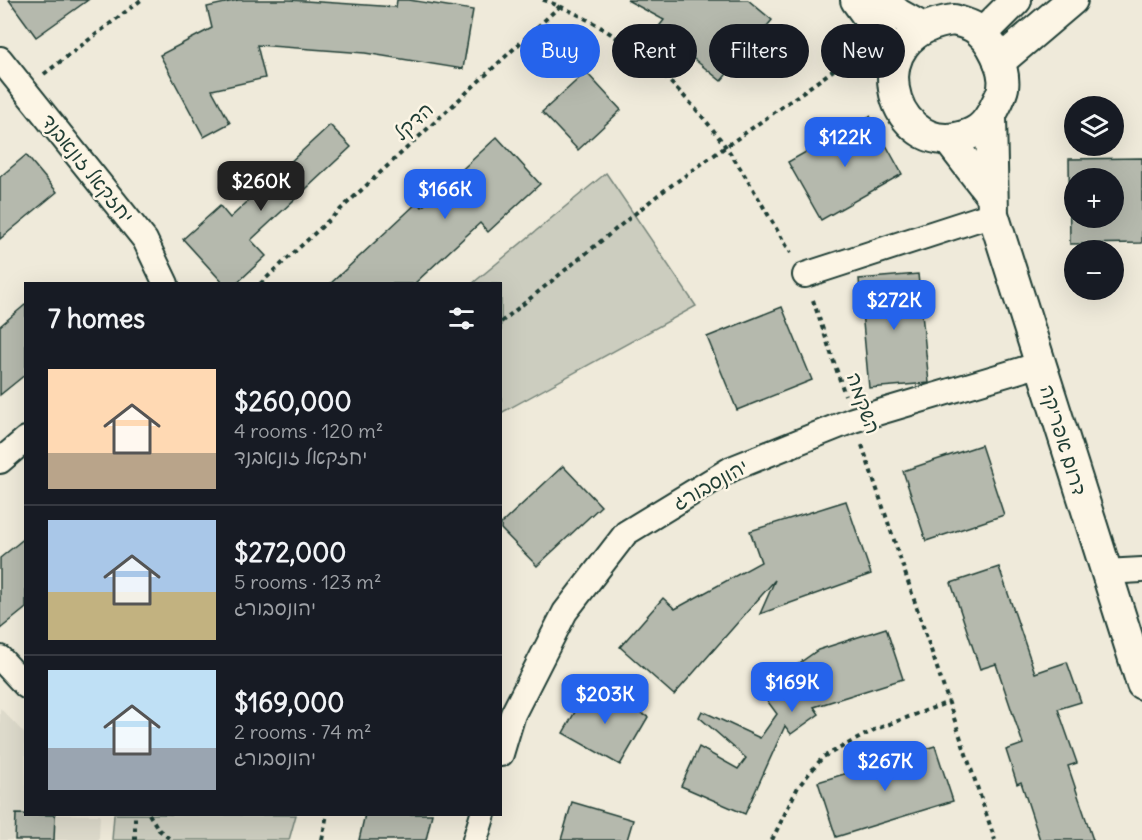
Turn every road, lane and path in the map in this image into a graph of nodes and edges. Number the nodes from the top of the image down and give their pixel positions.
1 (141, 0) edge
2 (543, 0) edge
3 (856, 0) edge
4 (882, 0) edge
5 (1016, 0) edge
6 (1072, 0) edge
7 (561, 6) junction
8 (873, 24) edge
9 (923, 28) junction
10 (982, 34) junction
11 (905, 42) edge
12 (0, 59) edge
13 (999, 62) junction
14 (823, 78) edge
15 (893, 78) edge
16 (24, 88) junction
17 (991, 116) junction
18 (948, 139) junction
19 (726, 148) junction
20 (992, 205) junction
21 (805, 275) junction
22 (165, 282) edge
23 (262, 282) edge
24 (502, 321) edge
25 (1041, 364) junction
26 (854, 420) junction
27 (24, 441) edge
28 (0, 461) edge
29 (1142, 570) edge
30 (1105, 572) junction
31 (0, 658) edge
32 (24, 684) edge
33 (1142, 684) edge
34 (949, 702) junction
35 (502, 751) edge
36 (135, 816) edge
37 (150, 816) edge
38 (327, 816) edge
39 (482, 816) edge
40 (135, 840) edge
41 (171, 840) edge
42 (322, 840) edge
43 (475, 840) edge
44 (772, 840) edge
45 (995, 840) edge

1 - 16 path
2 - 7 path, השקמה
3 - 8 street
4 - 9 street
5 - 10 street
6 - 13 street
7 - 19 path, השקמה
7 - 23 path, הדקל
9 - 10 street
9 - 11 street
10 - 13 street
12 - 16 street, יחזקאל זונאבנד
13 - 17 street
14 - 19 path
15 - 18 street
16 - 22 street, יחזקאל זונאבנד
17 - 18 street
17 - 20 street, דרום אפריקה
18 - 20 street, דרום אפריקה
19 - 21 path, השקמה
19 - 24 path
20 - 21 street
20 - 25 street, דרום אפריקה
21 - 26 path, השקמה
25 - 26 street, יהונסבורג
25 - 30 street, דרום אפריקה
26 - 34 path, השקמה
26 - 35 street, יהונסבורג
27 - 28 street
29 - 30 street
30 - 33 street, דרום אפריקה
31 - 32 street
34 - 44 path
34 - 45 path, השקמה
36 - 40 path
37 - 41 path
38 - 42 path
39 - 43 street

